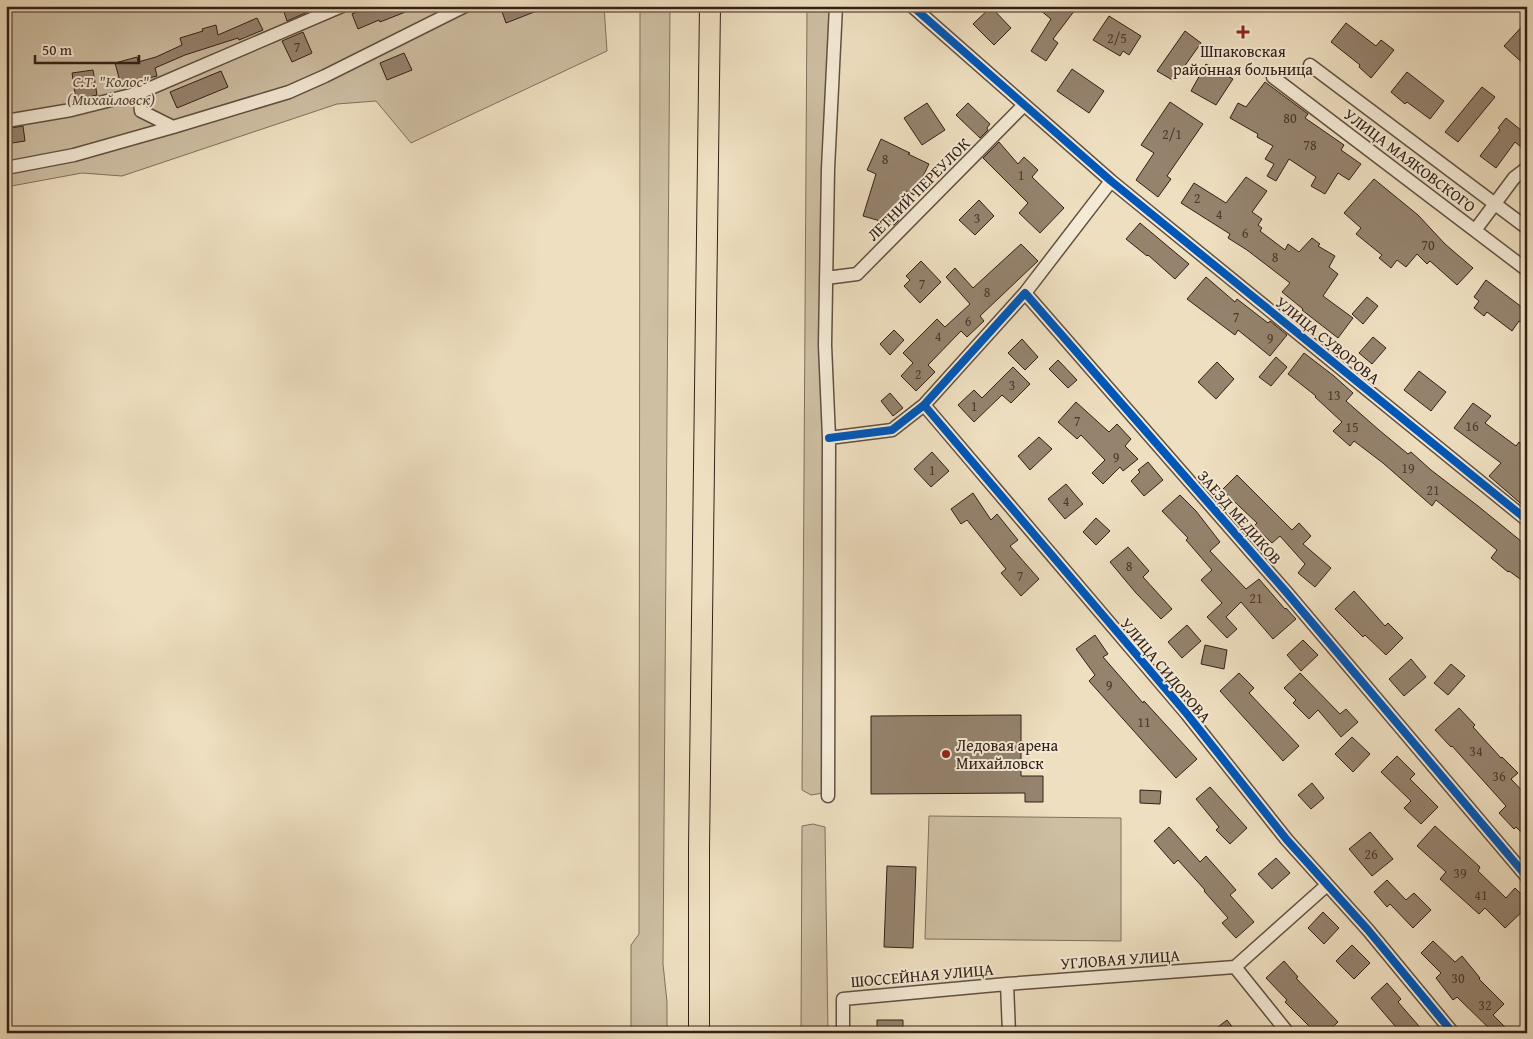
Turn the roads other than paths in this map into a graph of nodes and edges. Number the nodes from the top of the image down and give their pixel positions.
1 (342, 6) edge
2 (465, 6) edge
3 (710, 6) edge
4 (836, 6) edge
5 (912, 6) edge
6 (1310, 65) dead end
7 (1273, 77) dead end
8 (138, 93) junction
9 (1024, 106) junction
10 (6, 121) edge
11 (173, 127) junction
12 (6, 168) edge
13 (1527, 168) edge
14 (1111, 181) junction
15 (1494, 203) junction
16 (1527, 228) edge
17 (1476, 229) junction
18 (1527, 270) edge
19 (826, 278) junction
20 (1025, 293) junction
21 (924, 405) junction
22 (829, 438) junction
23 (1527, 520) edge
24 (828, 796) dead end
25 (1527, 877) edge
26 (1327, 885) junction
27 (1235, 967) junction
28 (1007, 984) junction
29 (699, 1033) edge
30 (843, 1033) edge
31 (1009, 1033) edge
32 (1288, 1033) edge
33 (1453, 1033) edge

1 - 8 street
2 - 11 street
3 - 29 main road
4 - 19 street
5 - 9 street, УЛИЦА СУВОРОВА
6 - 15 street, УЛИЦА МАЯКОВСКОГО
7 - 17 street, УЛИЦА МАЯКОВСКОГО
8 - 10 street
8 - 11 street
9 - 14 street, УЛИЦА СУВОРОВА
9 - 19 street, ЛЕТНИЙ ПЕРЕУЛОК
11 - 12 street
13 - 15 street
14 - 20 street
14 - 23 street, УЛИЦА СУВОРОВА
15 - 16 street, УЛИЦА МАЯКОВСКОГО
15 - 17 street
17 - 18 street, УЛИЦА МАЯКОВСКОГО
19 - 22 street
20 - 21 street
20 - 25 street, ЗАЕЗД МЕДИКОВ
21 - 22 street
21 - 26 street, УЛИЦА СИДОРОВА
22 - 24 street
26 - 27 street
26 - 33 street, УЛИЦА СИДОРОВА
27 - 28 street, УГЛОВАЯ УЛИЦА
27 - 32 street
28 - 30 street, ШОССЕЙНАЯ УЛИЦА
28 - 31 street

